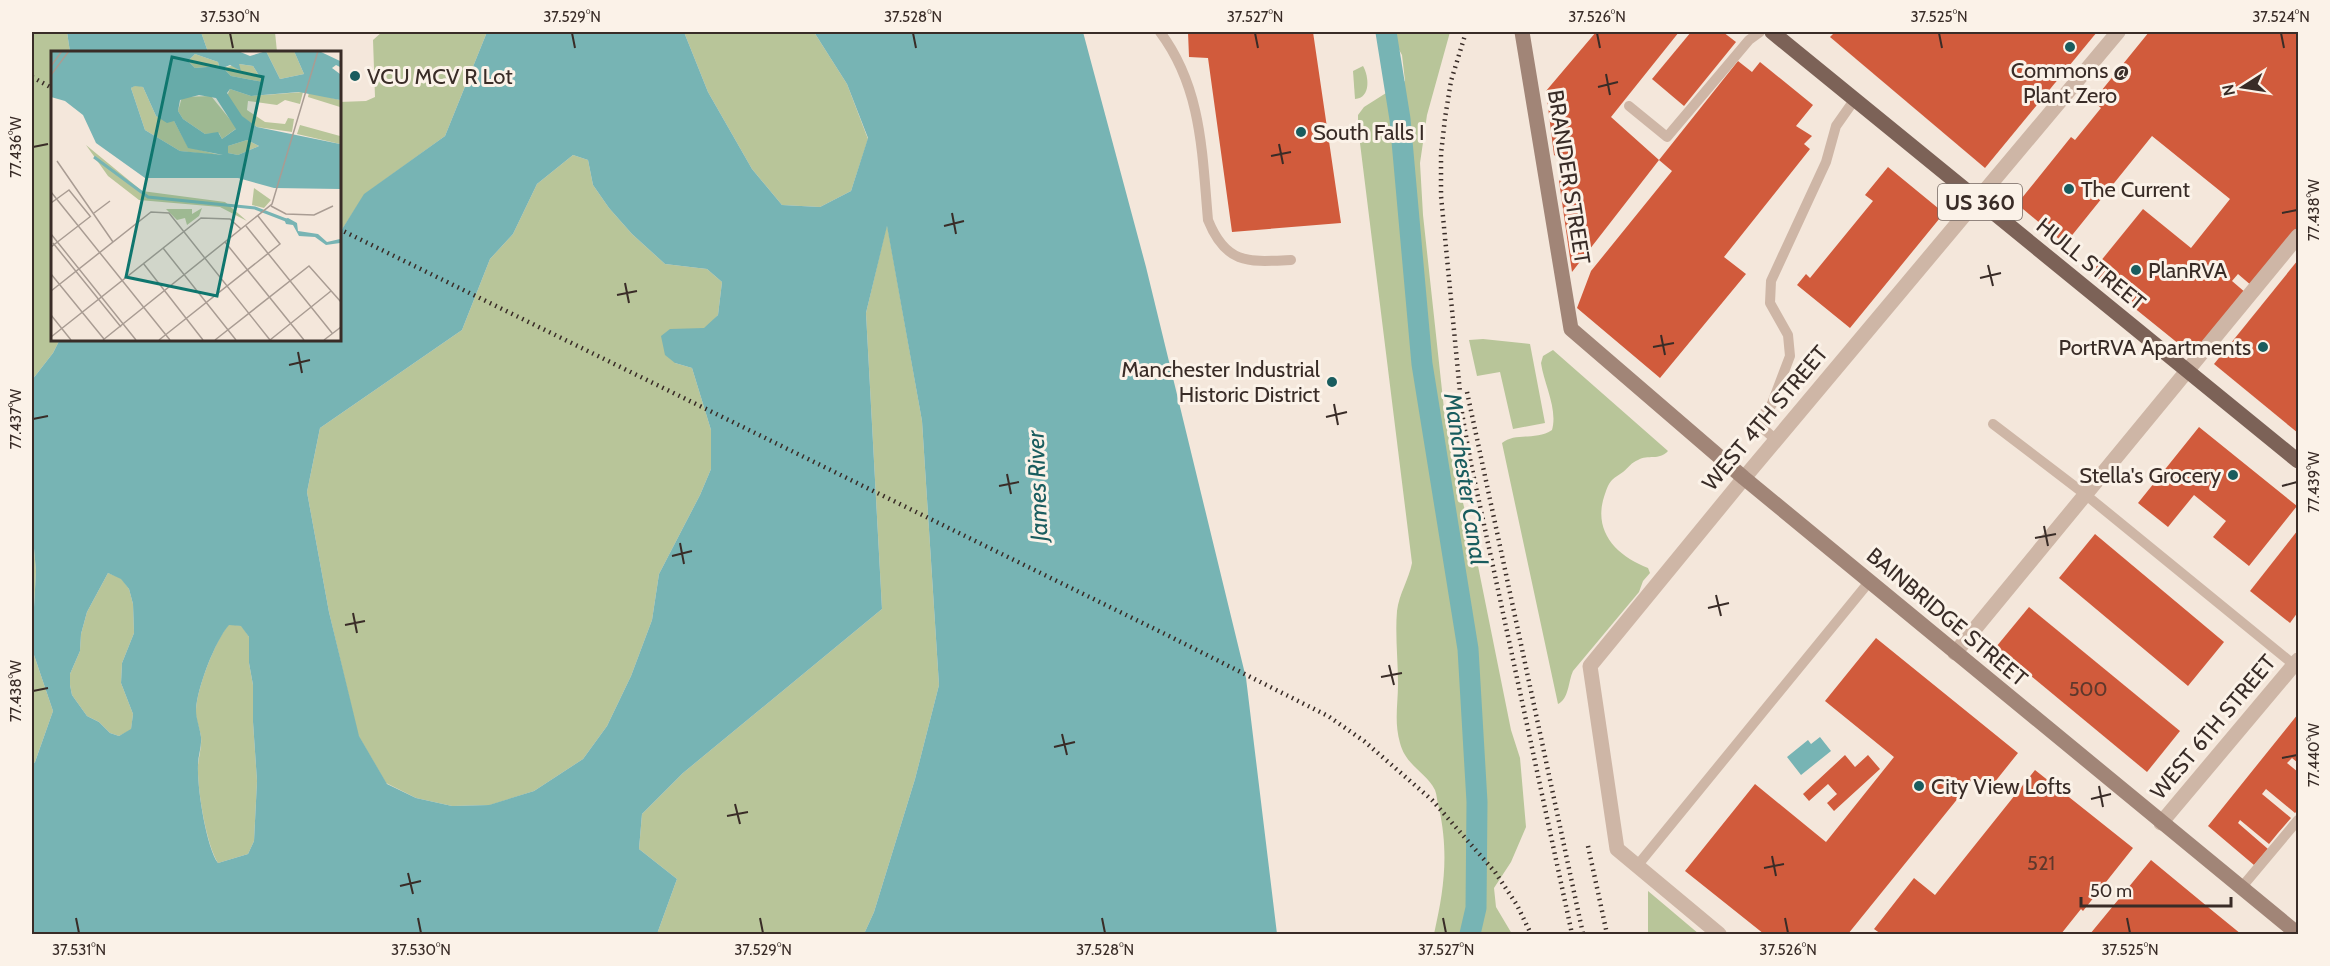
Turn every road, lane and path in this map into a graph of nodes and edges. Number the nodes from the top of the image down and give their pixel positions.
1 (1160, 32) edge
2 (1522, 32) edge
3 (1760, 32) edge
4 (1772, 32) edge
5 (2118, 32) edge
6 (1855, 99) junction
7 (1629, 106) dead end
8 (1977, 200) junction
9 (2298, 236) edge
10 (1291, 260) dead end
11 (1571, 329) joint
12 (2188, 372) junction
13 (1994, 424) dead end
14 (1776, 440) junction
15 (2298, 461) edge
16 (1744, 478) junction
17 (2086, 495) junction
18 (1869, 582) junction
19 (1955, 653) junction
20 (2297, 664) edge
21 (2298, 820) edge
22 (2161, 823) junction
23 (1636, 866) junction
24 (2241, 888) junction
25 (1719, 934) edge
26 (2298, 934) edge

1 - 10 lane
2 - 11 street, BRANDER STREET
3 - 7 lane
4 - 6 main road, HULL STREET / US 360
5 - 8 street, WEST 4TH STREET
6 - 8 main road, HULL STREET / US 360
6 - 14 lane
8 - 12 main road, HULL STREET / US 360
8 - 14 street, WEST 4TH STREET
9 - 12 street
11 - 16 street, BAINBRIDGE STREET
12 - 15 main road, HULL STREET / US 360
12 - 17 street
13 - 17 lane
14 - 16 street, WEST 4TH STREET
16 - 18 street, BAINBRIDGE STREET
16 - 23 street, WEST 4TH STREET
17 - 19 street
17 - 20 lane
18 - 19 street, BAINBRIDGE STREET
18 - 23 lane
19 - 22 street, BAINBRIDGE STREET
20 - 22 street, WEST 6TH STREET
21 - 24 lane
22 - 24 street, BAINBRIDGE STREET
23 - 25 street
24 - 26 street, BAINBRIDGE STREET

